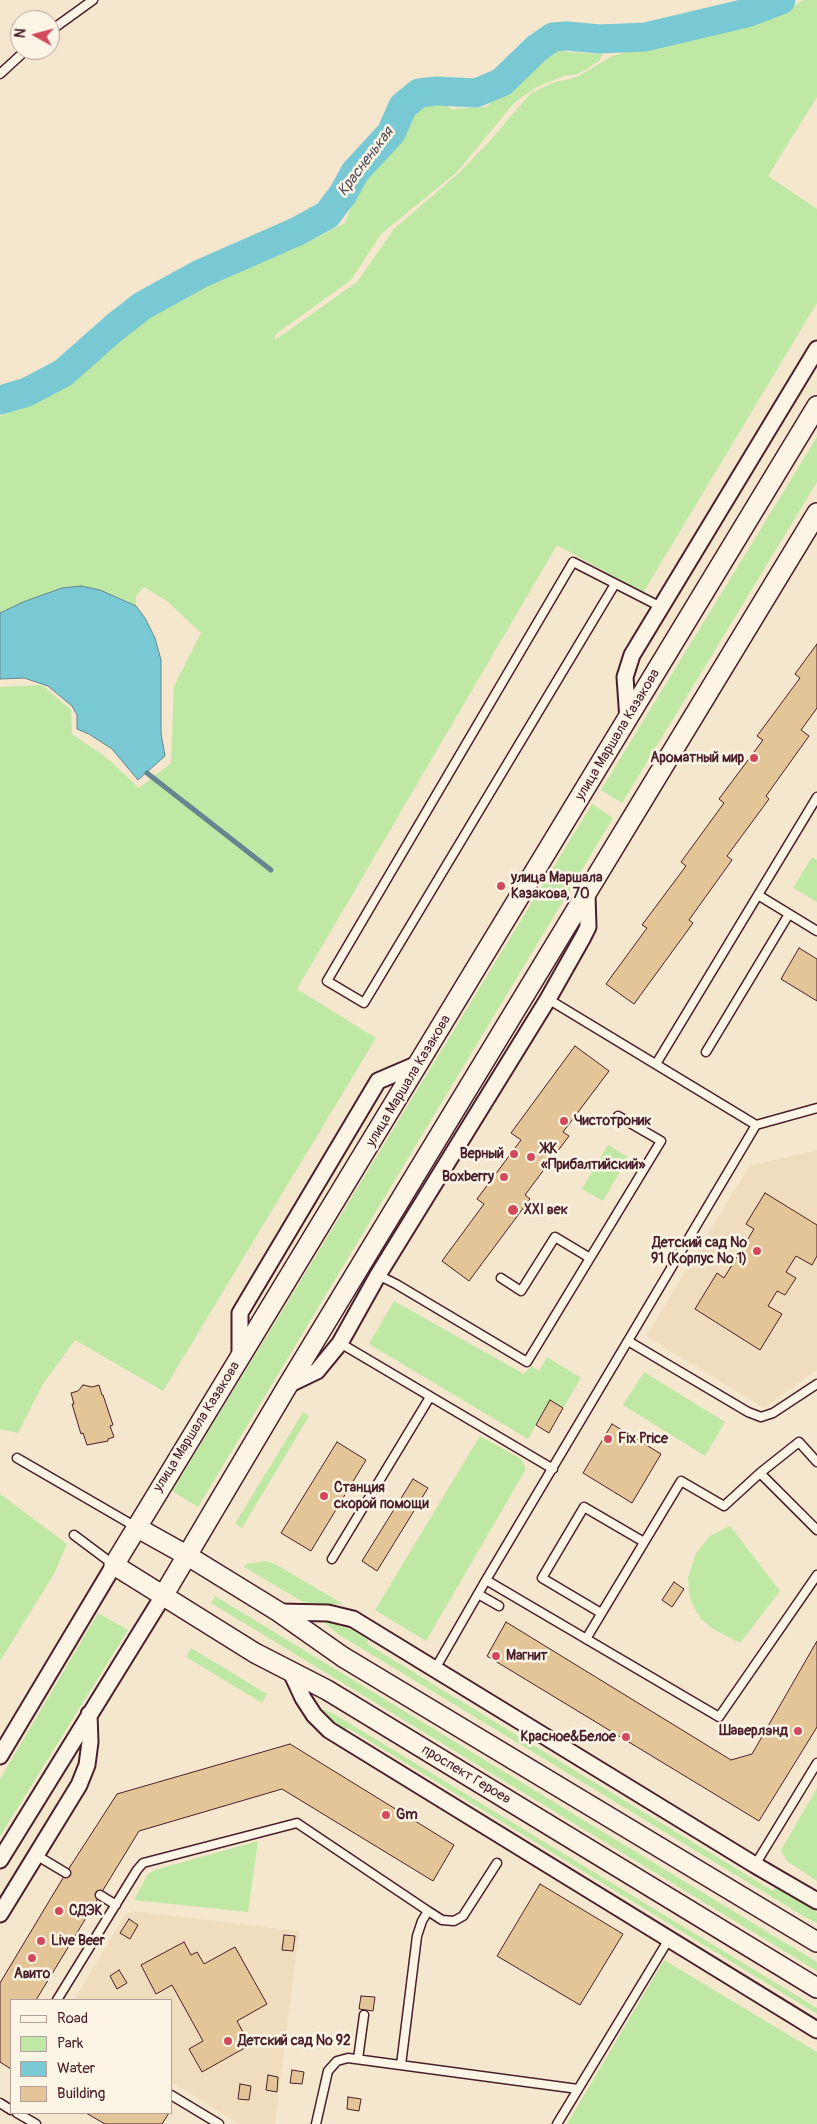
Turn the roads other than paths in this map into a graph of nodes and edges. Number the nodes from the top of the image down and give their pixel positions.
1 (93, 0) edge
2 (60, 25) edge
3 (15, 60) edge
4 (0, 74) edge
5 (817, 349) edge
6 (817, 406) edge
7 (817, 513) edge
8 (808, 538) edge
9 (615, 584) junction
10 (661, 607) junction
11 (628, 720) junction
12 (817, 797) edge
13 (587, 894) junction
14 (758, 895) junction
15 (790, 914) junction
16 (817, 930) edge
17 (548, 999) junction
18 (706, 1052) dead end
19 (420, 1063) junction
20 (656, 1064) junction
21 (817, 1108) edge
22 (618, 1116) dead end
23 (756, 1125) junction
24 (590, 1258) junction
25 (378, 1276) junction
26 (501, 1278) dead end
27 (628, 1341) junction
28 (340, 1343) junction
29 (240, 1357) junction
30 (817, 1384) edge
31 (288, 1386) junction
32 (430, 1397) junction
33 (17, 1458) dead end
34 (817, 1462) edge
35 (553, 1469) junction
36 (760, 1473) junction
37 (136, 1527) junction
38 (817, 1530) edge
39 (74, 1535) dead end
40 (644, 1542) junction
41 (188, 1556) junction
42 (332, 1559) dead end
43 (114, 1565) junction
44 (817, 1575) edge
45 (486, 1580) junction
46 (478, 1594) junction
47 (164, 1596) junction
48 (499, 1606) dead end
49 (279, 1612) junction
50 (601, 1614) junction
51 (586, 1639) junction
52 (435, 1669) junction
53 (290, 1670) junction
54 (89, 1714) junction
55 (15, 1731) junction
56 (0, 1736) edge
57 (0, 1756) edge
58 (817, 1763) edge
59 (36, 1855) junction
60 (0, 1860) edge
61 (497, 1863) dead end
62 (755, 1865) junction
63 (66, 1873) dead end
64 (100, 1895) dead end
65 (817, 1901) edge
66 (116, 1905) junction
67 (428, 1911) junction
68 (0, 1914) edge
69 (669, 1939) junction
70 (817, 1942) edge
71 (817, 1988) edge
72 (58, 1999) edge
73 (364, 2016) dead end
74 (817, 2030) edge
75 (358, 2059) junction
76 (401, 2065) junction
77 (578, 2089) junction
78 (172, 2096) edge
79 (19, 2114) edge
80 (36, 2124) edge
81 (219, 2124) edge
82 (316, 2124) edge
83 (557, 2124) edge

1 - 2 lane
3 - 4 lane
5 - 10 street
6 - 11 street, улица Маршала Казакова
7 - 8 street
8 - 13 street
9 - 9 lane
9 - 10 lane
10 - 11 street
11 - 19 street, улица Маршала Казакова
12 - 14 lane
13 - 17 street
13 - 31 street
14 - 15 lane
14 - 20 lane
15 - 16 lane
15 - 18 lane
17 - 20 lane
17 - 25 street
19 - 29 street, улица Маршала Казакова
19 - 29 street
20 - 23 lane
21 - 23 lane
22 - 24 lane
23 - 27 lane
24 - 25 lane
24 - 26 lane
25 - 28 street
27 - 30 lane
27 - 35 lane
28 - 31 street
28 - 32 lane
29 - 37 street, улица Маршала Казакова
31 - 41 street
32 - 35 lane
32 - 42 lane
33 - 37 lane
34 - 36 lane
35 - 45 lane
36 - 38 lane
36 - 40 lane
37 - 41 street
37 - 43 street, улица Маршала Казакова
39 - 43 lane
40 - 50 lane
40 - 50 lane
41 - 47 street
41 - 49 street
43 - 47 street, проспект Героев
43 - 55 street, улица Маршала Казакова
44 - 51 lane
45 - 46 lane
45 - 51 lane
46 - 48 lane
46 - 52 lane
47 - 53 street, проспект Героев
47 - 54 street
49 - 52 street
49 - 70 street
50 - 51 lane
52 - 62 street
53 - 69 street
53 - 71 street, проспект Героев
54 - 59 street
54 - 60 street
55 - 56 street
55 - 57 street, улица Маршала Казакова
58 - 62 lane
59 - 63 lane
59 - 68 street
61 - 67 lane
62 - 65 street
64 - 66 lane
66 - 67 lane
66 - 72 lane
67 - 76 lane
69 - 74 street
69 - 77 lane
73 - 75 lane
75 - 76 lane
75 - 82 lane
76 - 77 lane
77 - 83 lane
78 - 81 lane
79 - 80 lane

